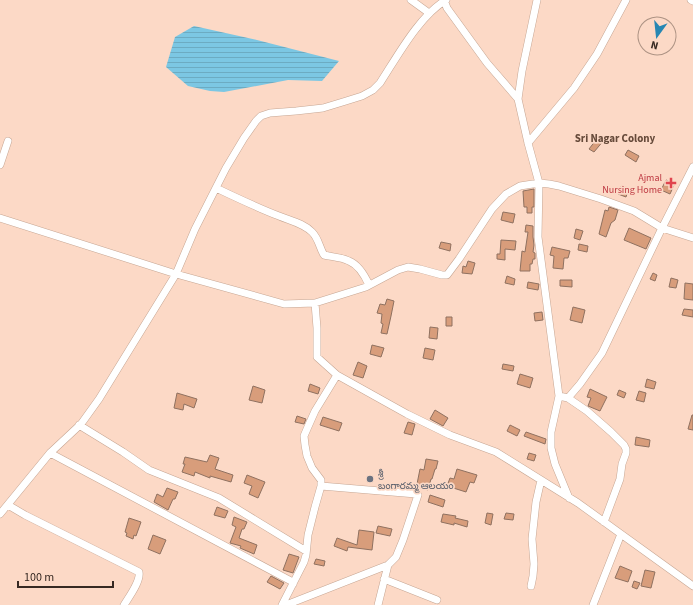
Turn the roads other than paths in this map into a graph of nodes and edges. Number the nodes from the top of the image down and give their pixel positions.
1 (411, 0) edge
2 (445, 0) edge
3 (537, 0) edge
4 (626, 0) edge
5 (429, 14) junction
6 (518, 99) junction
7 (8, 142) dead end
8 (528, 143) junction
9 (0, 165) edge
10 (693, 167) edge
11 (539, 183) junction
12 (216, 188) junction
13 (0, 218) edge
14 (662, 228) junction
15 (693, 238) edge
16 (176, 274) junction
17 (369, 285) junction
18 (315, 303) junction
19 (337, 375) junction
20 (559, 396) junction
21 (568, 398) junction
22 (79, 425) junction
23 (50, 453) junction
24 (541, 480) junction
25 (321, 486) junction
26 (569, 498) junction
27 (8, 505) junction
28 (0, 514) edge
29 (604, 522) junction
30 (621, 534) junction
31 (306, 551) junction
32 (388, 565) junction
33 (384, 579) junction
34 (293, 584) junction
35 (531, 586) dead end
36 (693, 586) edge
37 (437, 600) dead end
38 (300, 603) edge
39 (124, 605) edge
40 (282, 605) edge
41 (286, 605) edge
42 (378, 605) edge
43 (593, 605) edge

1 - 5 street
2 - 5 street
2 - 6 street
3 - 6 street
4 - 8 street
5 - 12 street
6 - 8 street
7 - 9 street
8 - 11 street
10 - 14 street
11 - 14 street
11 - 17 street
11 - 20 street
12 - 16 street
12 - 17 street
13 - 16 street
14 - 15 street
14 - 21 street
16 - 18 street
16 - 22 street
17 - 18 street
18 - 19 street
19 - 24 street
19 - 25 street
20 - 21 street
20 - 26 street
21 - 29 street
22 - 23 street
22 - 31 street
23 - 27 street
23 - 34 street
24 - 26 street
24 - 35 street
25 - 31 street
25 - 32 street
26 - 29 street
27 - 28 street
27 - 39 street
29 - 30 street
30 - 36 street
30 - 43 street
31 - 34 street
32 - 33 street
32 - 38 street
33 - 37 street
33 - 42 street
34 - 40 street
38 - 41 street

